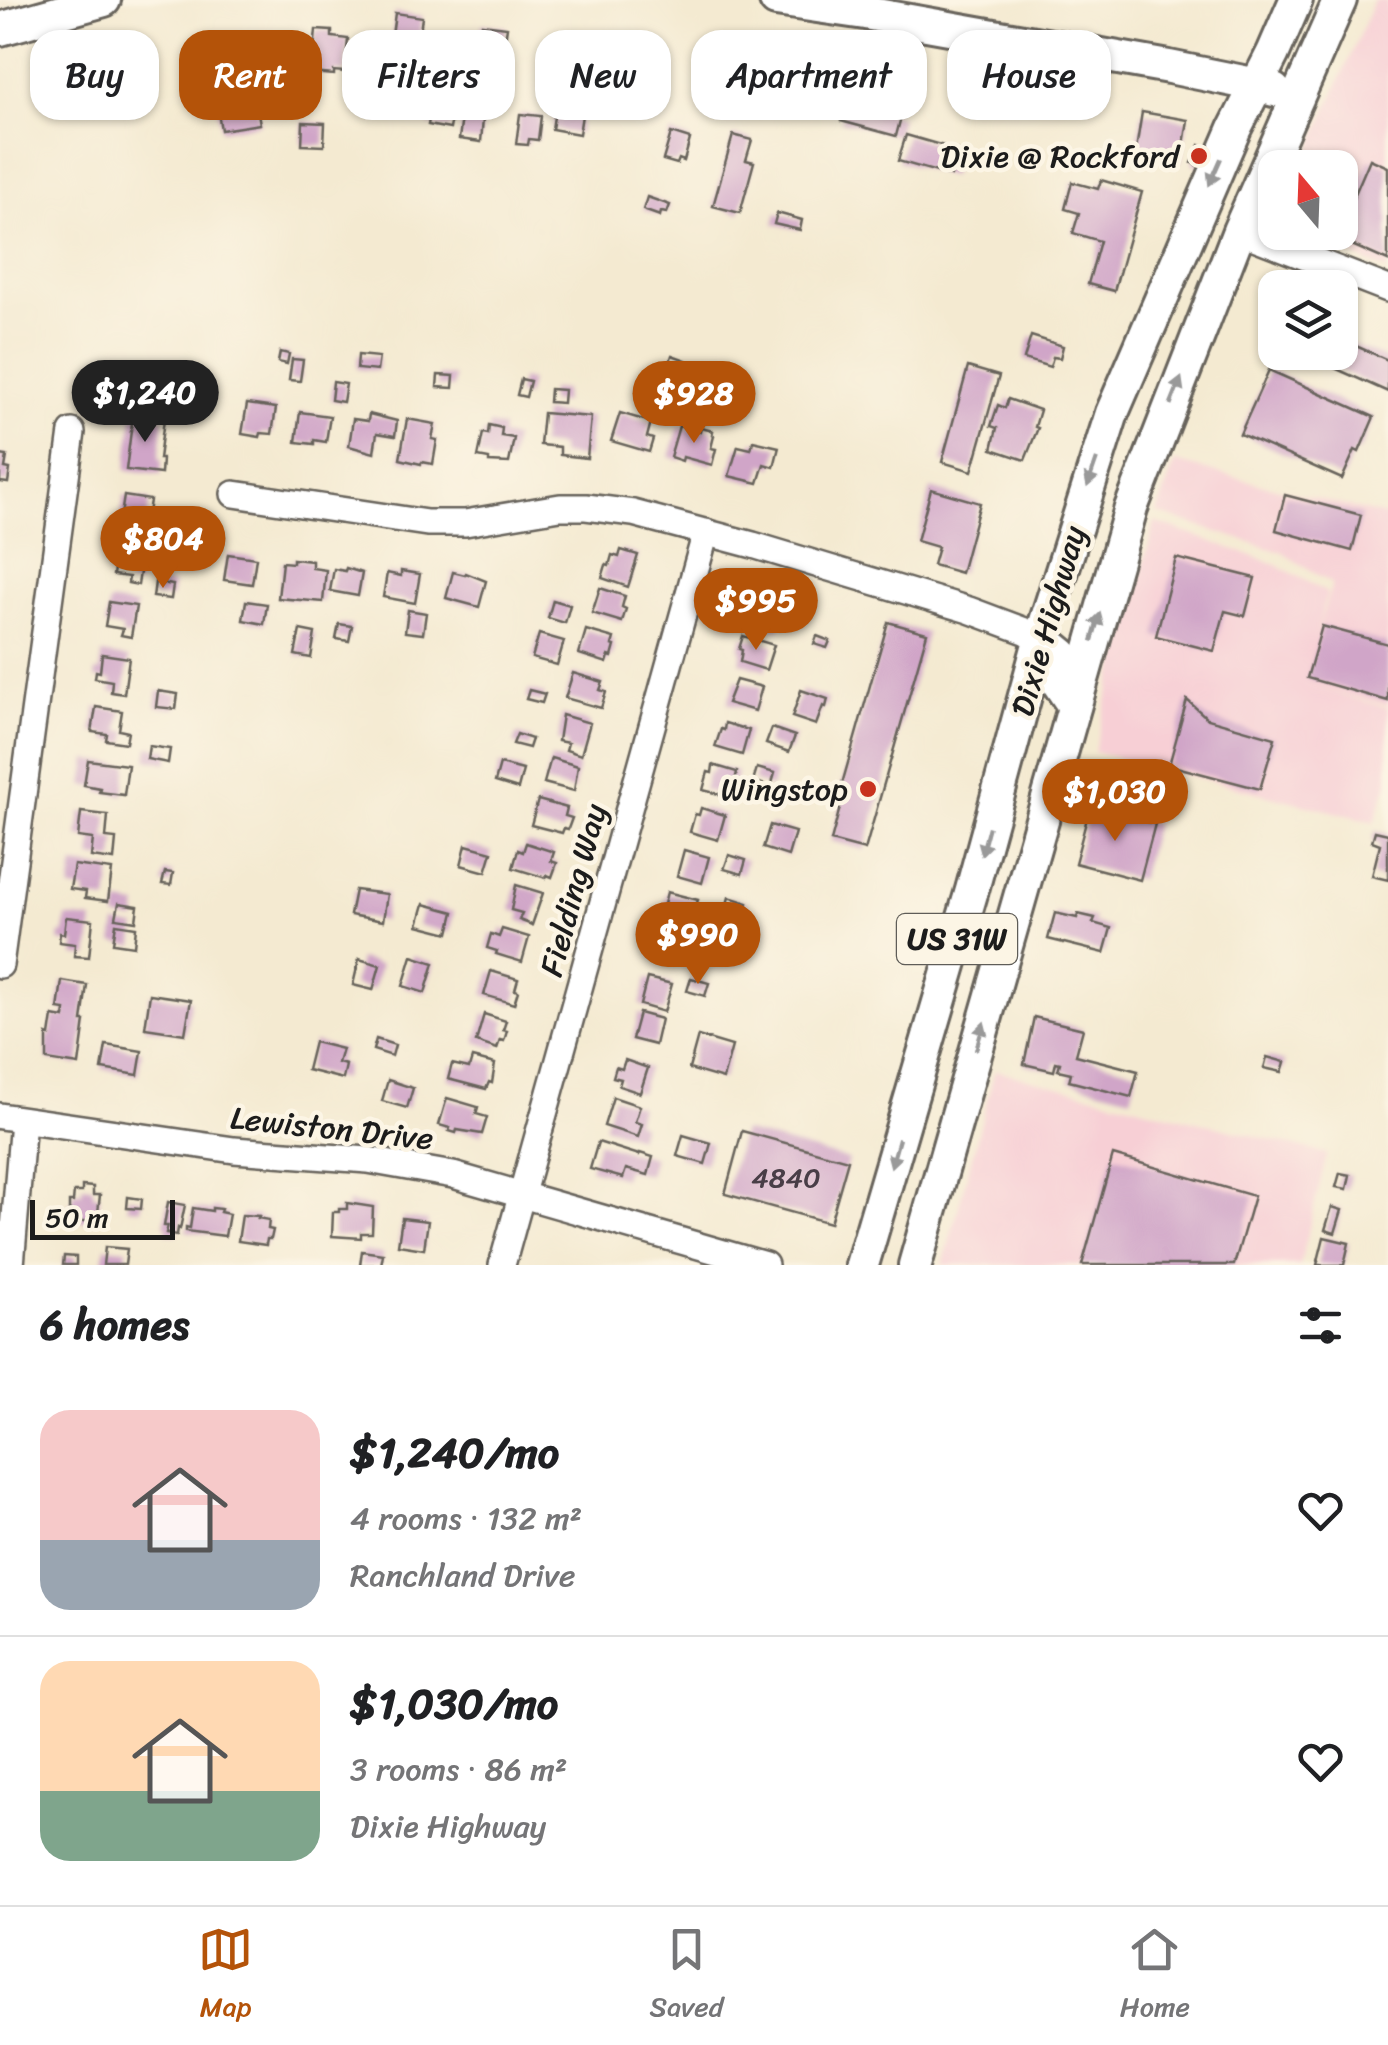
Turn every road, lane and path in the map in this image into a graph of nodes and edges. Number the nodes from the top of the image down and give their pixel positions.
1 (104, 0) edge
2 (776, 0) edge
3 (1296, 0) edge
4 (1340, 0) edge
5 (918, 11) edge
6 (0, 29) edge
7 (1258, 84) junction
8 (1297, 98) junction
9 (1239, 231) junction
10 (1388, 289) edge
11 (72, 432) dead end
12 (234, 494) dead end
13 (706, 532) junction
14 (1040, 637) junction
15 (1074, 706) junction
16 (0, 965) edge
17 (11, 1118) edge
18 (521, 1194) junction
19 (11, 1265) edge
20 (502, 1265) edge
21 (765, 1265) edge
22 (862, 1265) edge
23 (915, 1265) edge

1 - 6 main road
2 - 5 main road
3 - 7 main road, Dixie Highway / US 31W
4 - 8 main road, Dixie Highway / US 31W
5 - 7 main road
7 - 8 main road
7 -> 14 main road, Dixie Highway / US 31W
8 - 9 main road, Dixie Highway / US 31W
9 - 10 street
15 -> 9 main road, Dixie Highway / US 31W
11 - 16 street
12 - 13 street
13 - 14 street
13 - 18 street, Fielding Way
14 - 15 main road
14 -> 22 main road, Dixie Highway / US 31W
23 -> 15 main road, Dixie Highway / US 31W
17 - 18 street, Lewiston Drive
17 - 19 street
18 - 20 street, Fielding Way
18 - 21 street, Lewiston Drive

